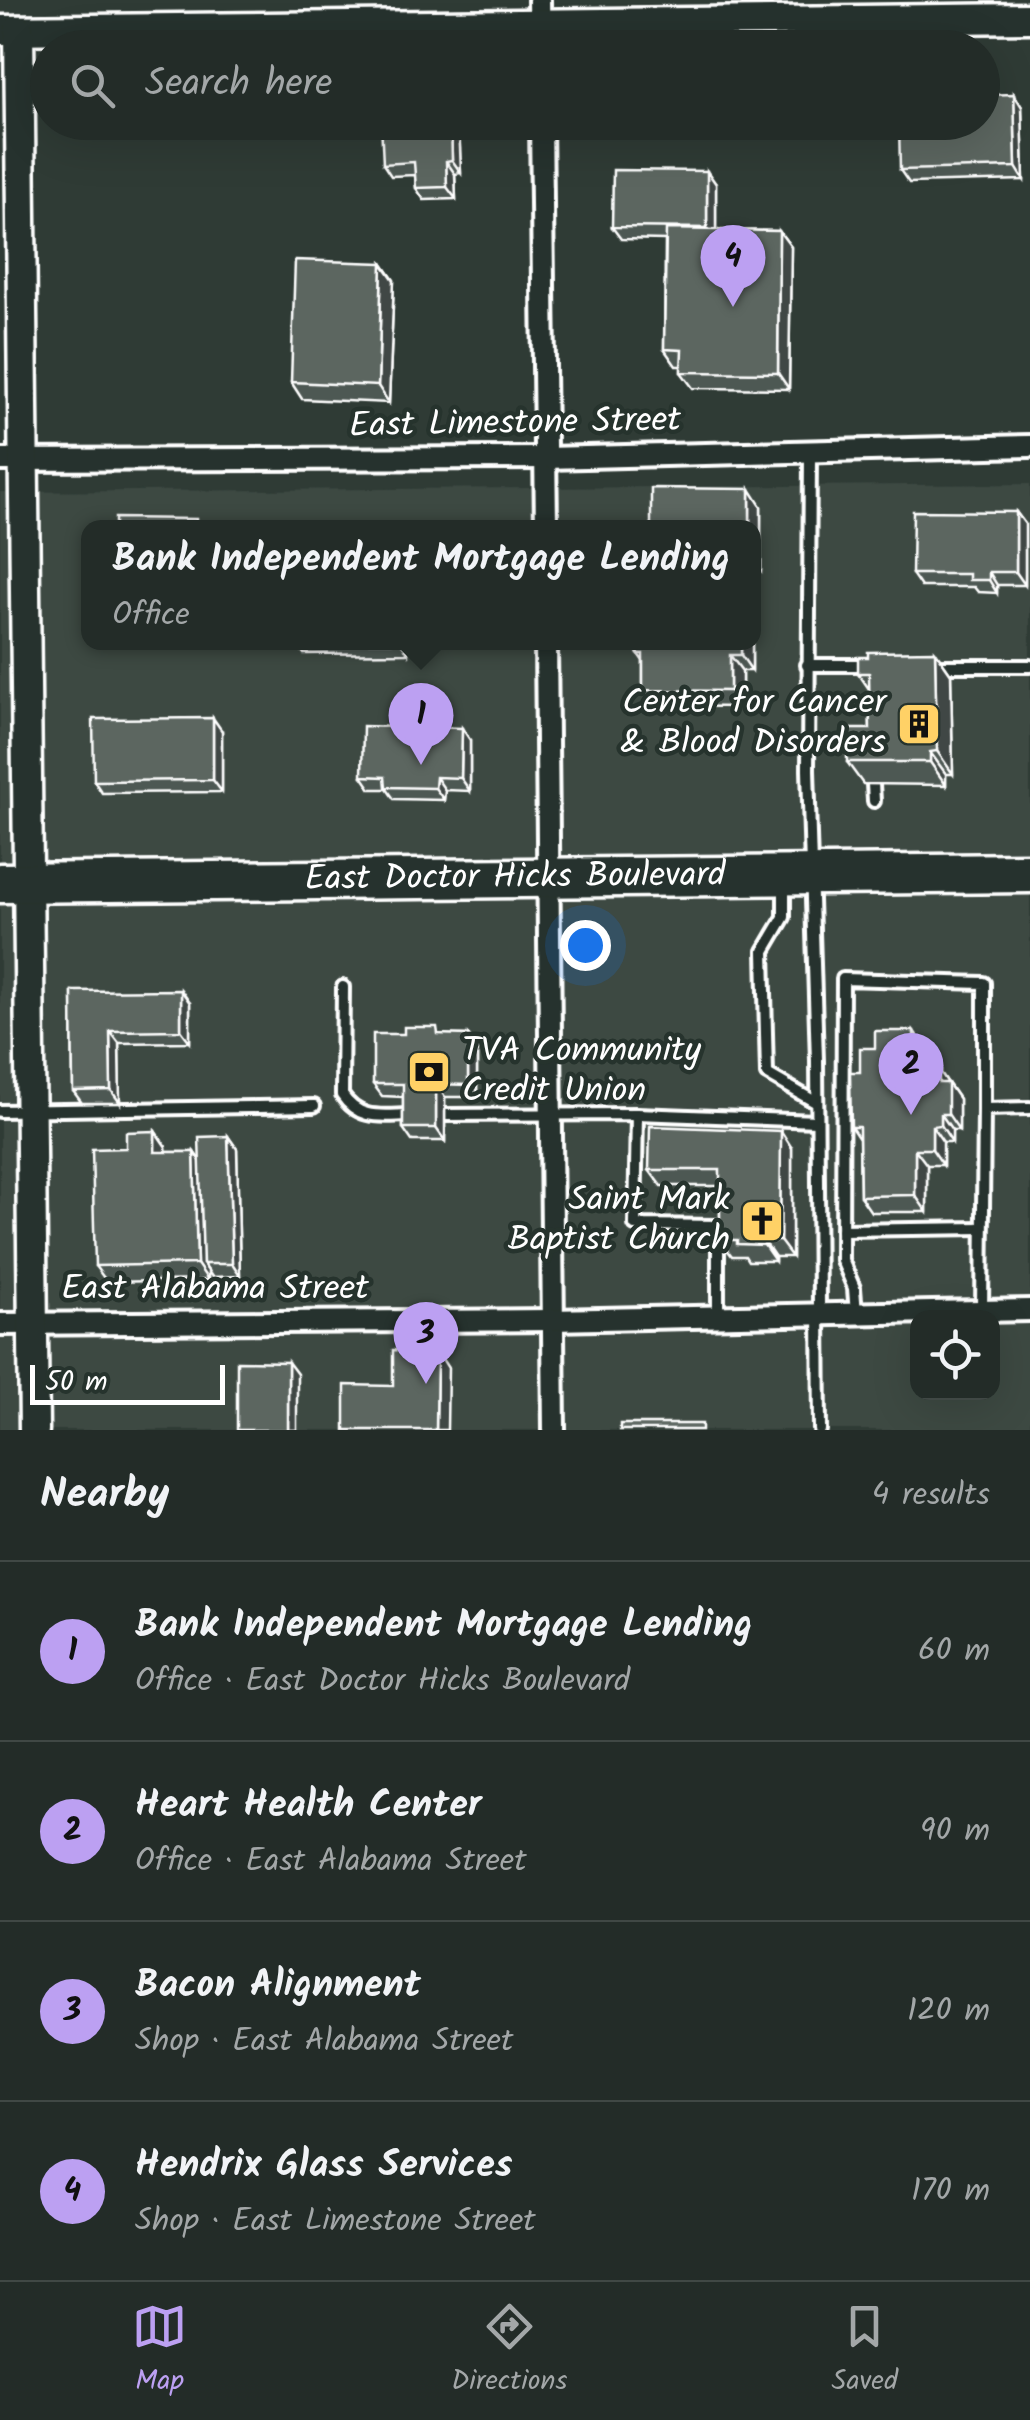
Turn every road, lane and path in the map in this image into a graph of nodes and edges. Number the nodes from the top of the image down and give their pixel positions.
1 (1030, 18) edge
2 (539, 24) edge
3 (9, 30) edge
4 (541, 140) edge
5 (1030, 446) edge
6 (810, 452) junction
7 (546, 458) junction
8 (11, 459) edge
9 (546, 520) edge
10 (546, 650) edge
11 (807, 665) junction
12 (889, 666) edge
13 (925, 666) edge
14 (1030, 666) edge
15 (873, 784) edge
16 (874, 801) dead end
17 (1030, 873) edge
18 (798, 874) junction
19 (547, 876) junction
20 (14, 883) edge
21 (343, 986) dead end
22 (817, 1104) junction
23 (314, 1106) dead end
24 (1030, 1108) edge
25 (984, 1109) junction
26 (29, 1111) junction
27 (0, 1112) edge
28 (637, 1114) junction
29 (412, 1115) edge
30 (445, 1115) dead end
31 (548, 1115) junction
32 (817, 1120) junction
33 (982, 1228) junction
34 (842, 1230) junction
35 (982, 1310) edge
36 (1030, 1310) edge
37 (1000, 1311) edge
38 (910, 1313) edge
39 (818, 1314) junction
40 (856, 1314) junction
41 (718, 1315) junction
42 (552, 1320) junction
43 (0, 1324) edge
44 (32, 1324) junction
45 (34, 1430) edge
46 (554, 1430) edge
47 (820, 1430) edge

1 - 2 street
2 - 3 street
3 - 8 street
4 - 7 street
5 - 6 street, East Limestone Street
6 - 7 street, East Limestone Street
6 - 11 lane
7 - 8 street, East Limestone Street
7 - 9 street
8 - 20 street
10 - 19 street
11 - 12 lane
11 - 18 lane
13 - 14 lane
15 - 16 lane
17 - 18 highway, East Doctor Hicks Boulevard
18 - 19 highway, East Doctor Hicks Boulevard
18 - 22 lane
18 - 22 lane
19 - 20 highway, East Doctor Hicks Boulevard
19 - 31 street
20 - 26 street
21 - 29 lane
22 - 32 lane
23 - 26 lane
24 - 25 lane
25 - 33 lane
25 - 34 lane
26 - 27 lane
26 - 44 street
28 - 31 lane
28 - 32 lane
28 - 41 lane
30 - 31 lane
31 - 42 street
32 - 39 lane
33 - 34 lane
33 - 35 lane
34 - 40 lane
36 - 37 street, East Alabama Street
38 - 40 street, East Alabama Street
39 - 40 street, East Alabama Street
39 - 41 street, East Alabama Street
39 - 47 lane
41 - 42 street, East Alabama Street
42 - 44 street, East Alabama Street
42 - 46 street
43 - 44 street, East Alabama Street
44 - 45 street

